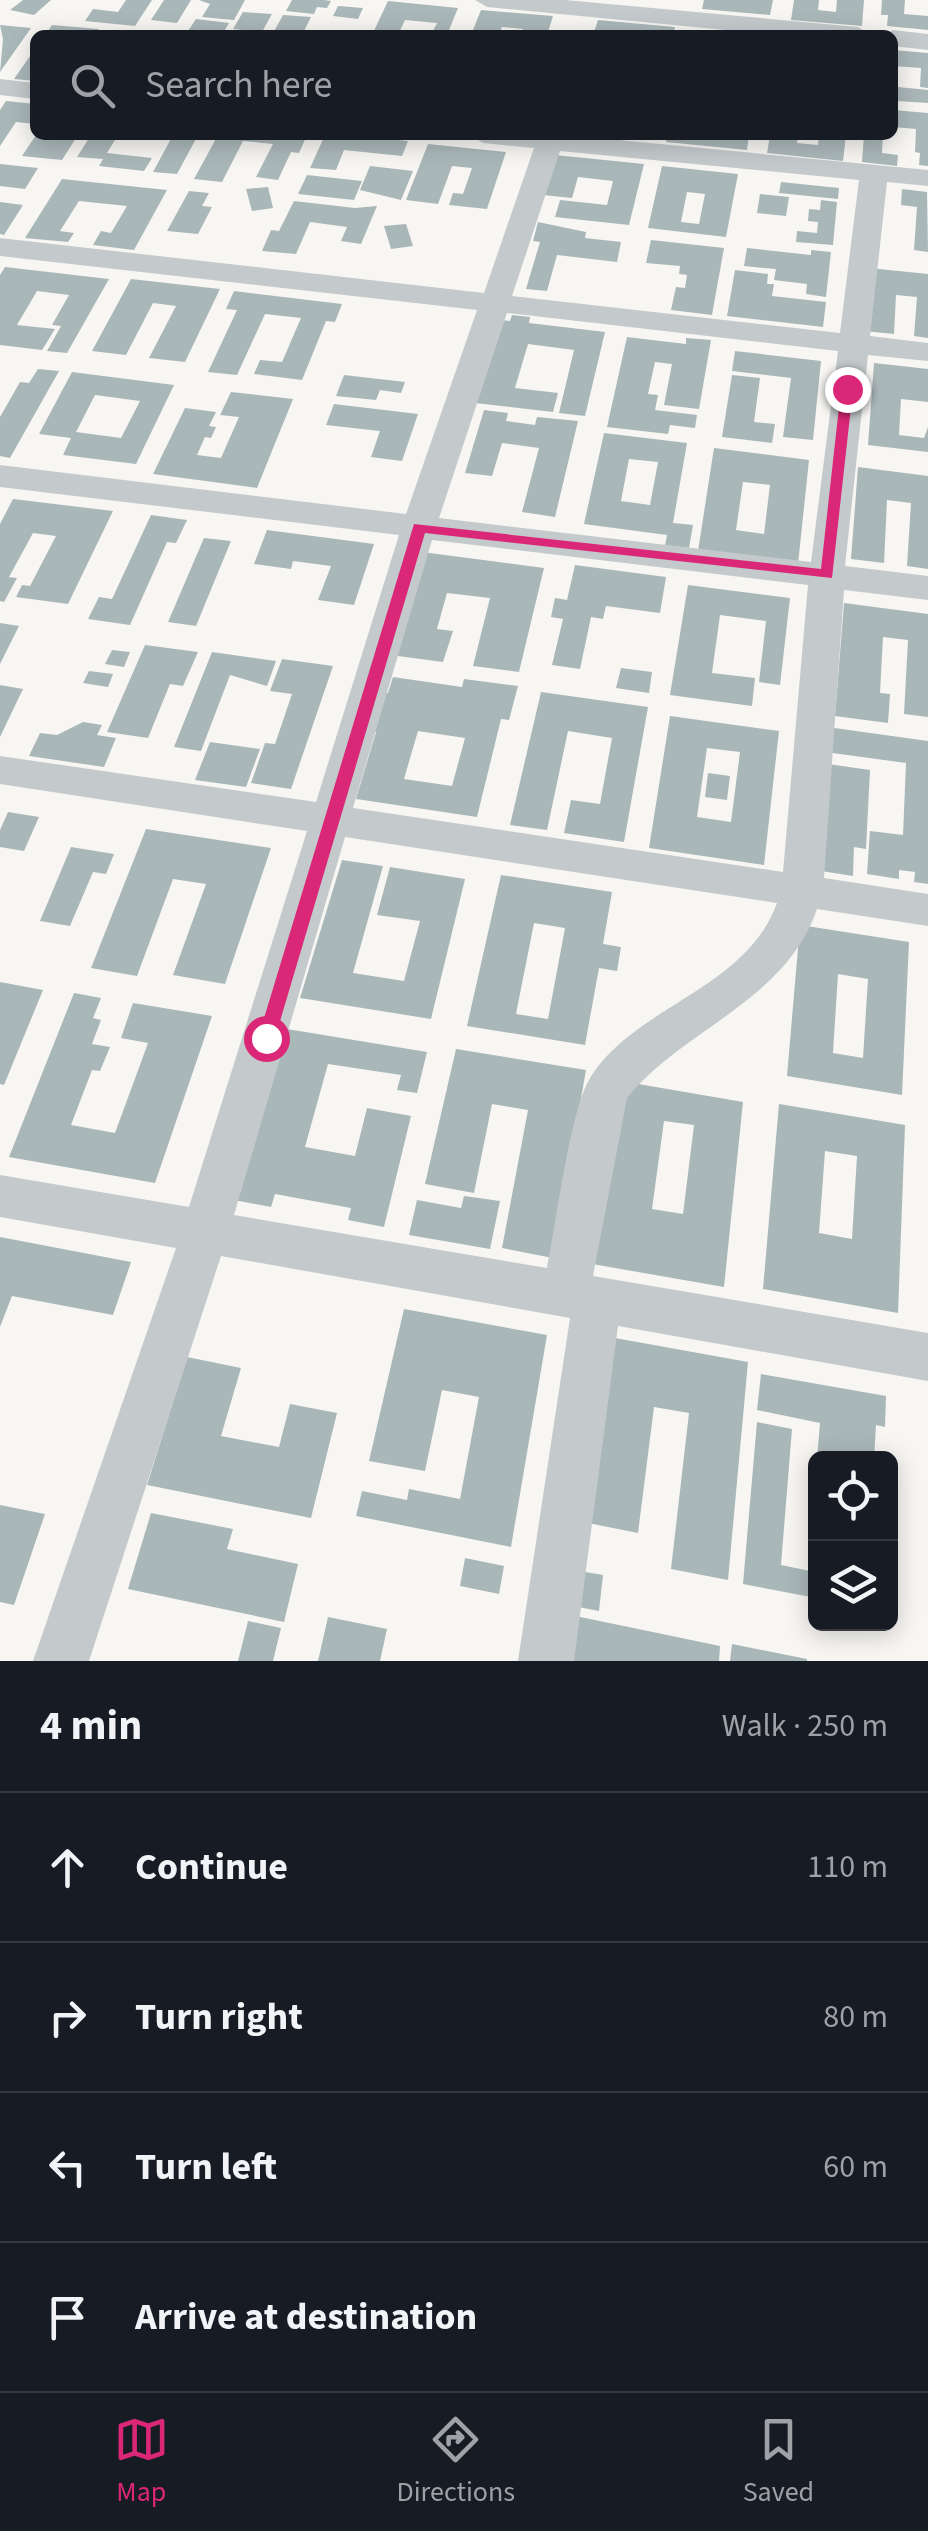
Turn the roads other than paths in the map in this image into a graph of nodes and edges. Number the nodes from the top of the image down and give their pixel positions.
1 (487, 0) edge
2 (592, 5) edge
3 (584, 30) edge
4 (814, 30) edge
5 (898, 39) edge
6 (928, 42) edge
7 (0, 88) edge
8 (30, 91) edge
9 (550, 140) edge
10 (569, 140) edge
11 (874, 174) junction
12 (928, 178) edge
13 (0, 247) edge
14 (499, 300) junction
15 (852, 344) junction
16 (928, 352) edge
17 (0, 476) edge
18 (419, 528) junction
19 (827, 574) junction
20 (928, 588) edge
21 (0, 770) edge
22 (332, 822) junction
23 (802, 892) junction
24 (928, 910) edge
25 (0, 1196) edge
26 (205, 1232) junction
27 (582, 1295) junction
28 (928, 1358) edge
29 (61, 1661) edge
30 (546, 1661) edge

1 - 2 street
2 - 3 street
2 - 4 street
5 - 6 street
7 - 8 street
9 - 14 street
10 - 11 street
11 - 12 street
11 - 15 street
13 - 14 street
14 - 15 street
14 - 18 street
15 - 16 street
15 - 19 street
17 - 18 street
18 - 19 street
18 - 22 street
19 - 20 street
19 - 23 street
21 - 22 street
22 - 23 street
22 - 26 street
23 - 24 street
23 - 27 street
25 - 26 street
26 - 27 street
26 - 29 street
27 - 28 street
27 - 30 street

